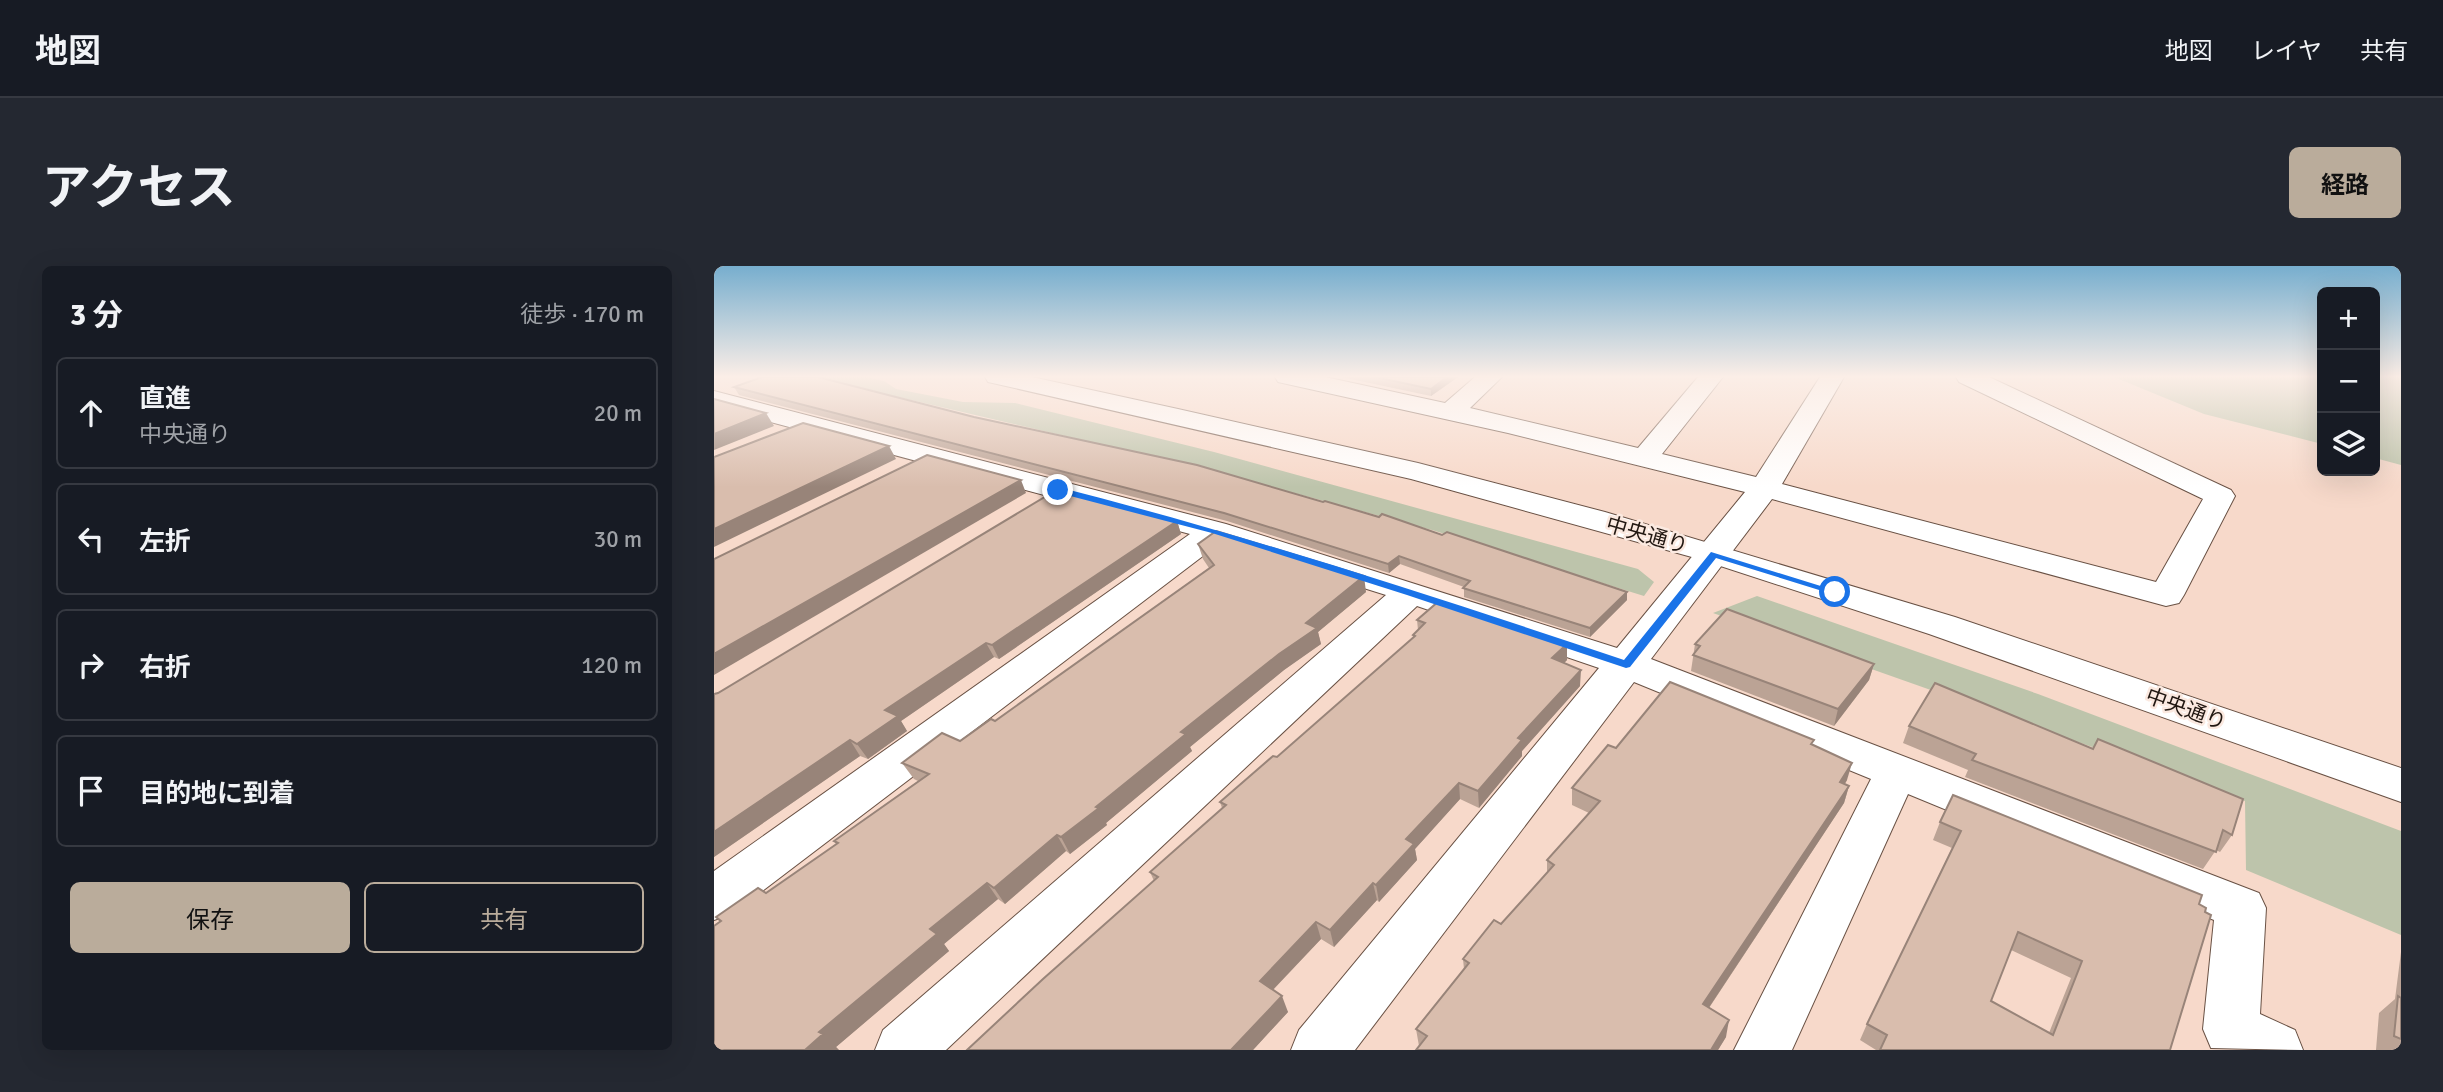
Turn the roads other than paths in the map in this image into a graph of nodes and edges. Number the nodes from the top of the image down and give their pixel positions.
1 (769, 414) edge
2 (1157, 414) edge
3 (1462, 414) edge
4 (1681, 414) edge
5 (1810, 414) edge
6 (2045, 414) edge
7 (808, 424) junction
8 (772, 438) edge
9 (929, 456) junction
10 (1644, 458) junction
11 (893, 474) edge
12 (1764, 489) junction
13 (1058, 490) junction
14 (1023, 511) edge
15 (1215, 531) junction
16 (1714, 554) junction
17 (1411, 592) junction
18 (1626, 664) junction
19 (1897, 770) junction
20 (2401, 785) edge
21 (714, 899) edge
22 (2244, 1043) edge
23 (904, 1050) edge
24 (1320, 1050) edge
25 (1763, 1050) edge

1 - 7 street
2 - 16 street, 中央通り
3 - 10 street
4 - 10 street
5 - 12 street
6 - 12 street
7 - 8 street
7 - 9 street
9 - 11 street
9 - 13 street
10 - 12 street
12 - 16 street
13 - 14 street
13 - 15 street
15 - 17 street
15 - 21 street
16 - 18 street
16 - 20 street, 中央通り
17 - 18 street
17 - 23 street
18 - 19 street
18 - 24 street
19 - 22 street
19 - 25 street

